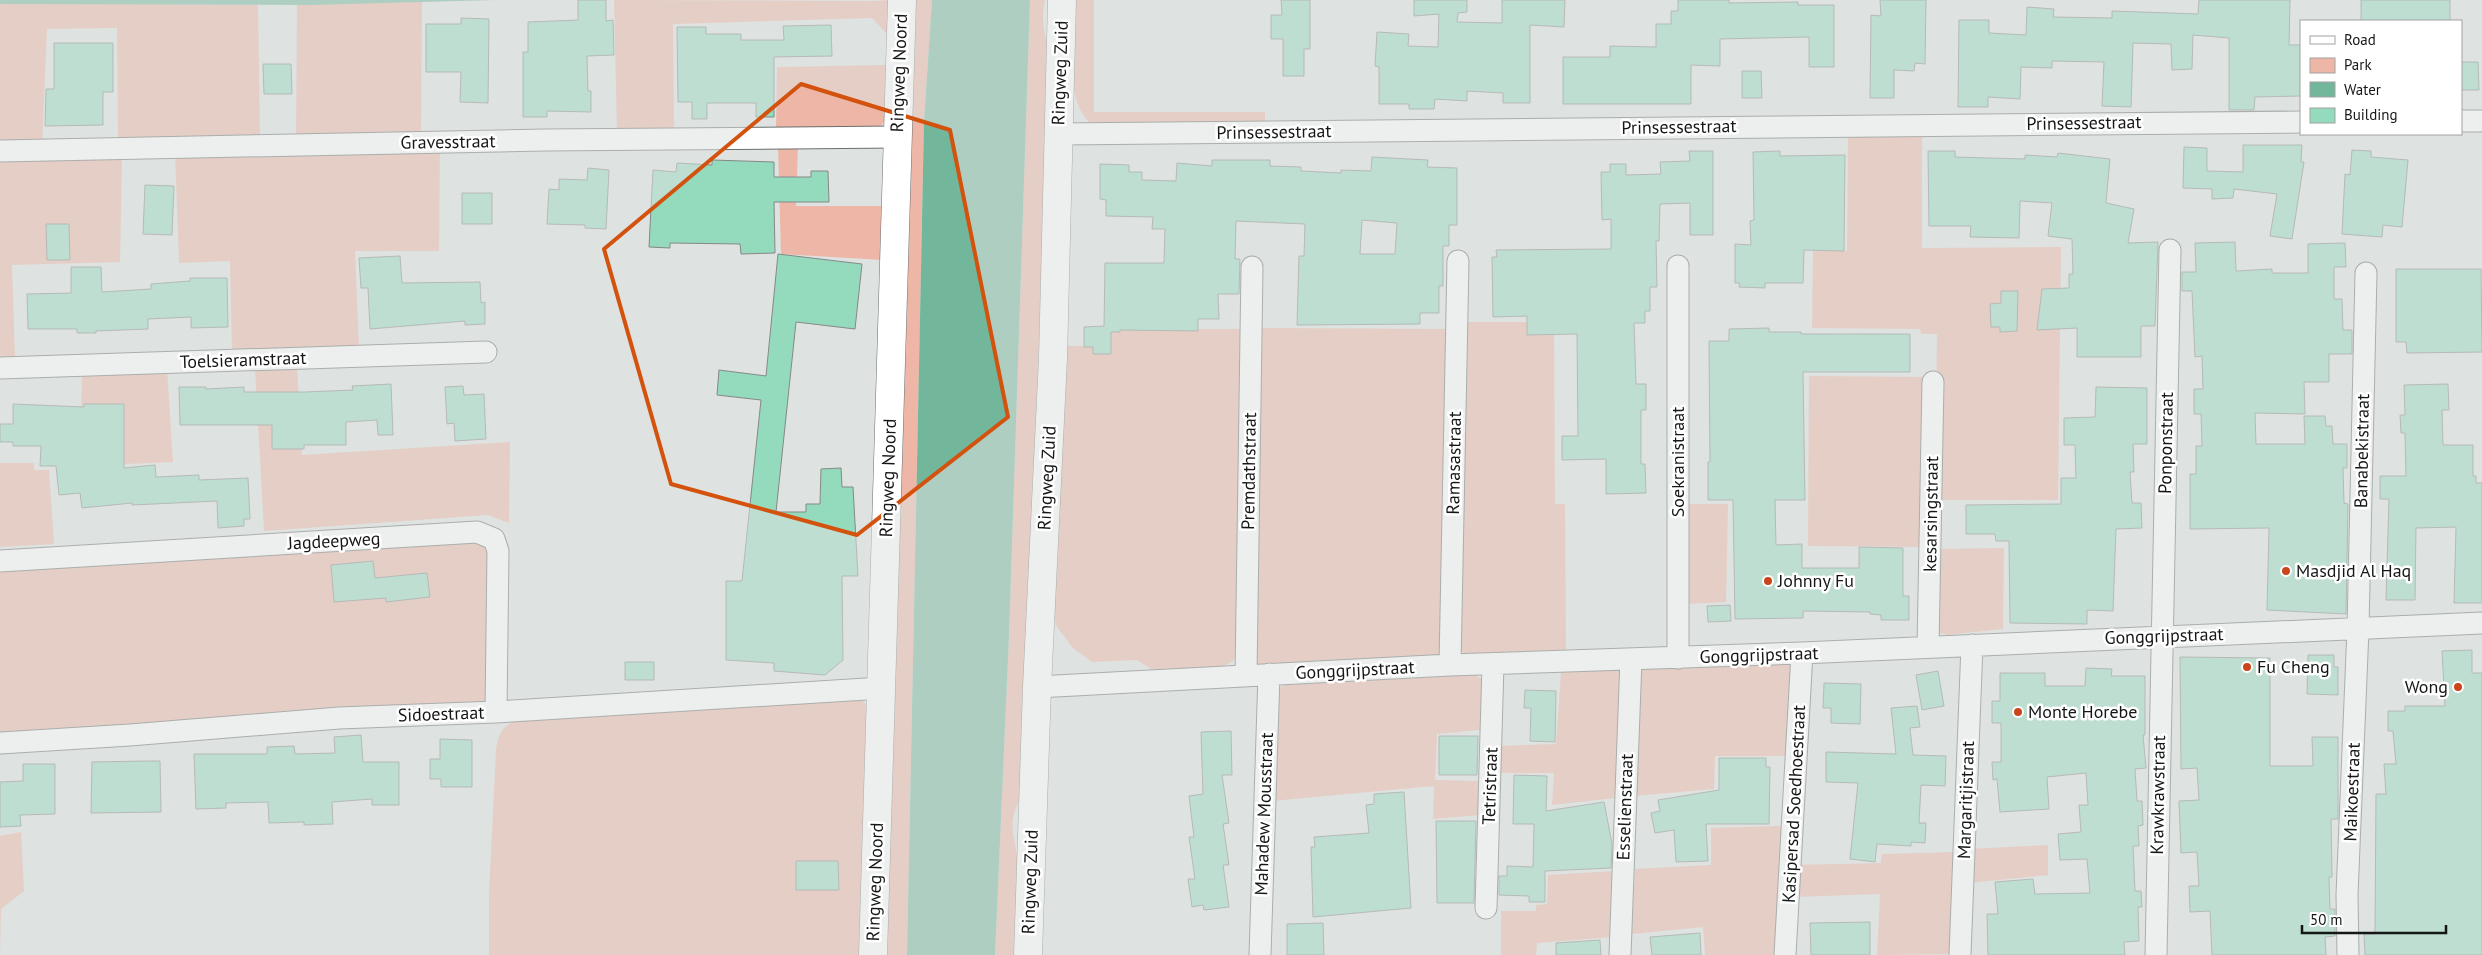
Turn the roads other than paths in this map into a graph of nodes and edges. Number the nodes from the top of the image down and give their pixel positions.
1 (902, 0) edge
2 (1062, 0) edge
3 (2462, 121) edge
4 (2482, 121) edge
5 (2300, 122) edge
6 (1058, 134) junction
7 (896, 137) junction
8 (0, 151) edge
9 (2170, 250) dead end
10 (1458, 262) dead end
11 (1678, 266) dead end
12 (1252, 267) dead end
13 (2366, 273) dead end
14 (486, 352) dead end
15 (0, 368) edge
16 (1933, 382) dead end
17 (0, 561) edge
18 (2482, 622) edge
19 (2358, 629) junction
20 (2161, 636) junction
21 (1972, 645) junction
22 (1928, 646) junction
23 (1802, 653) junction
24 (1678, 658) junction
25 (1631, 659) junction
26 (1493, 664) junction
27 (1450, 665) junction
28 (1269, 674) junction
29 (1246, 675) junction
30 (1037, 687) junction
31 (882, 688) junction
32 (496, 712) junction
33 (0, 743) edge
34 (1486, 908) dead end
35 (873, 955) edge
36 (1028, 955) edge
37 (1260, 955) edge
38 (1620, 955) edge
39 (1785, 955) edge
40 (1960, 955) edge
41 (2156, 955) edge
42 (2348, 955) edge

1 - 7 street, Ringweg Noord
2 - 6 street, Ringweg Zuid
3 - 4 street
5 - 6 street, Prinsessestraat
6 - 30 street, Ringweg Zuid
7 - 8 street, Gravesstraat
7 - 31 street, Ringweg Noord
9 - 20 street, Ponponstraat
10 - 27 street, Ramasastraat
11 - 24 street, Soekranistraat
12 - 29 street, Premdathstraat
13 - 19 street, Banabekistraat
14 - 15 street, Toelsieramstraat
16 - 22 street, kesarsingstraat
17 - 32 street, Jagdeepweg
18 - 19 street, Gonggrijpstraat
19 - 20 street, Gonggrijpstraat
19 - 42 street, Maikoestraat
20 - 21 street, Gonggrijpstraat
20 - 41 street, Krawkrawstraat
21 - 22 street, Gonggrijpstraat
21 - 40 street, Margaritjistraat
22 - 23 street, Gonggrijpstraat
23 - 24 street, Gonggrijpstraat
23 - 39 street, Kasipersad Soedhoestraat
24 - 25 street, Gonggrijpstraat
25 - 26 street, Gonggrijpstraat
25 - 38 street, Esselienstraat
26 - 27 street, Gonggrijpstraat
26 - 34 street, Tetristraat
27 - 28 street, Gonggrijpstraat
28 - 29 street, Gonggrijpstraat
28 - 37 street, Mahadew Mousstraat
29 - 30 street, Gonggrijpstraat
30 - 36 street, Ringweg Zuid
31 - 32 street, Sidoestraat
31 - 35 street, Ringweg Noord
32 - 33 street, Sidoestraat

